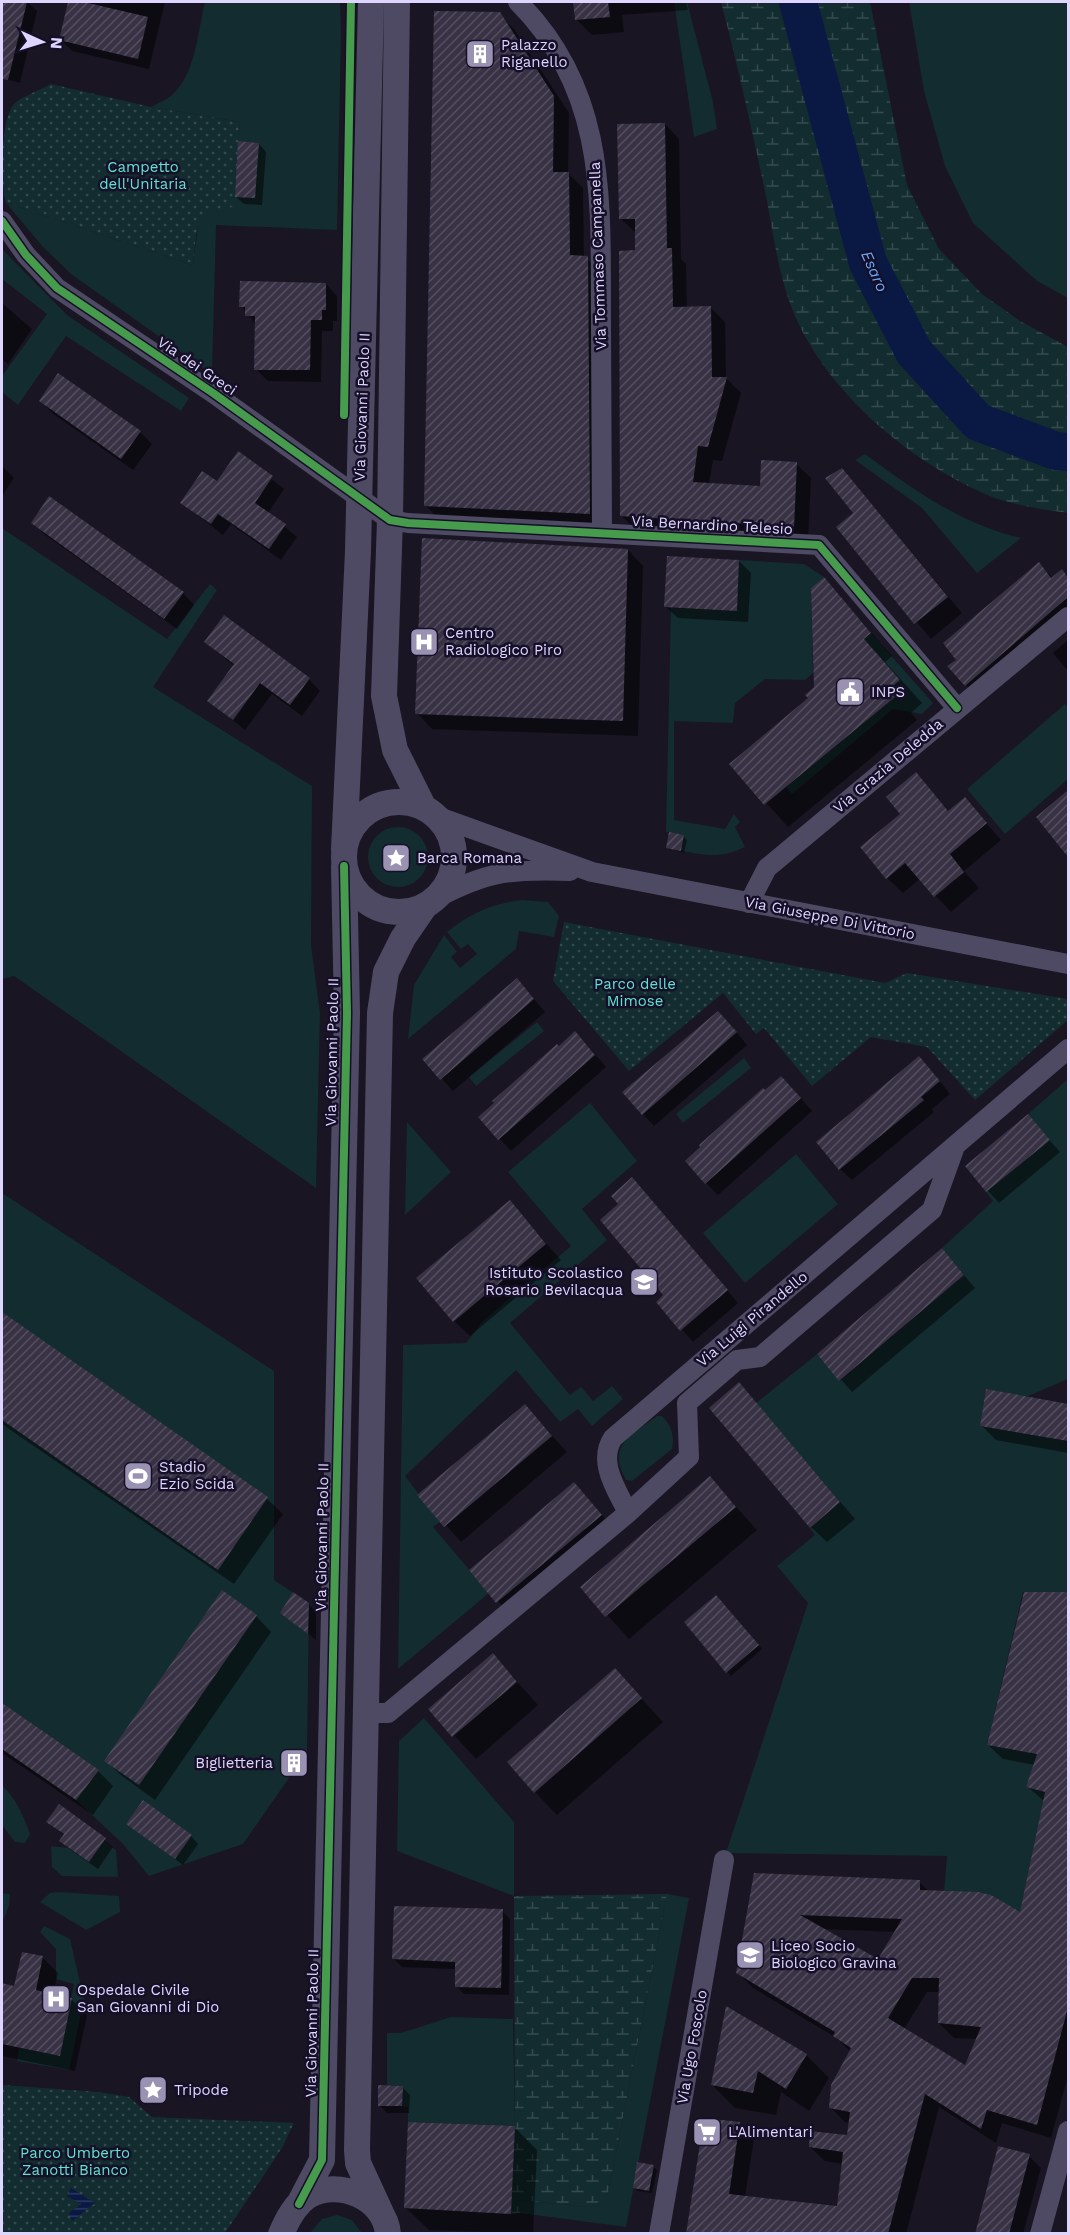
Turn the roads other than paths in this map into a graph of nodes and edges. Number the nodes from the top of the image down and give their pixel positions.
1 (371, 2) edge
2 (397, 2) edge
3 (518, 2) edge
4 (2, 221) edge
5 (359, 499) junction
6 (390, 519) junction
7 (602, 532) junction
8 (1068, 617) edge
9 (957, 708) junction
10 (430, 812) junction
11 (344, 857) junction
12 (592, 872) junction
13 (430, 903) junction
14 (749, 903) junction
15 (1068, 964) edge
16 (1068, 1049) edge
17 (954, 1149) junction
18 (628, 1513) junction
19 (366, 1713) junction
20 (724, 1860) dead end
21 (1068, 2139) edge
22 (299, 2204) junction
23 (387, 2226) edge
24 (282, 2232) edge
25 (659, 2234) edge
26 (1040, 2234) edge

1 - 5 street, Via Giovanni Paolo II
2 - 6 street, Via Giovanni Paolo II
3 - 7 street, Via Tommaso Campanella
4 - 5 street, Via dei Greci
5 - 6 street, Via dei Greci
5 - 11 street, Via Giovanni Paolo II
6 - 7 street, Via Bernardino Telesio
6 - 10 street, Via Giovanni Paolo II
7 - 9 street, Via Bernardino Telesio
8 - 9 street, Via Grazia Deledda
9 - 14 street, Via Grazia Deledda
10 - 11 street
10 - 12 street
10 - 13 street
11 - 13 street
11 - 22 street, Via Giovanni Paolo II
12 - 13 street
12 - 14 street, Via Giuseppe Di Vittorio
13 - 19 street
14 - 15 street, Via Giuseppe Di Vittorio
16 - 17 street, Via Luigi Pirandello
17 - 18 street, Via Luigi Pirandello
17 - 18 street, Via Luigi Pirandello
18 - 19 street, Via Luigi Pirandello
19 - 23 street
20 - 25 street, Via Ugo Foscolo
21 - 26 street
22 - 23 street
22 - 24 street, Via Giovanni Paolo II

